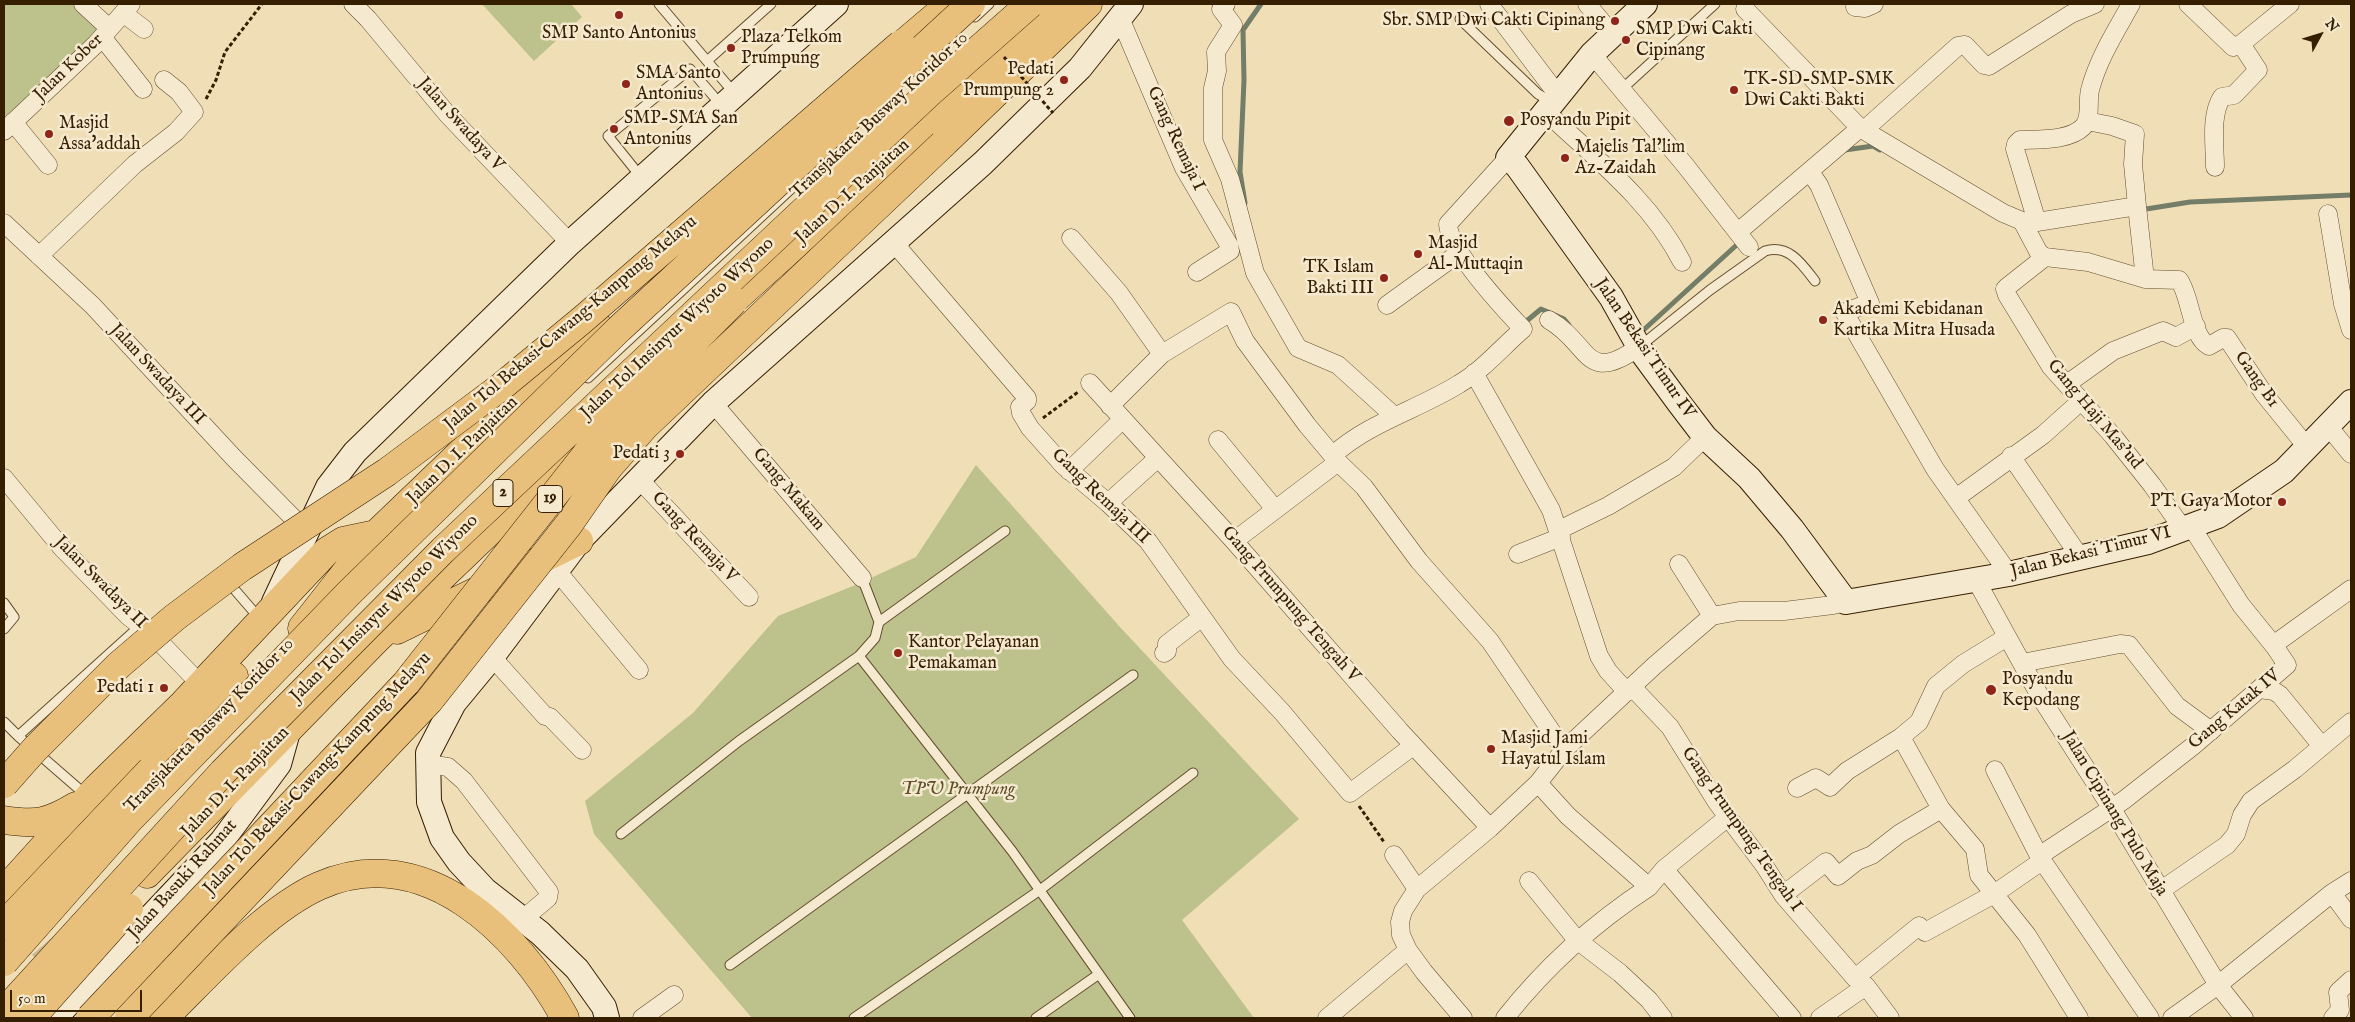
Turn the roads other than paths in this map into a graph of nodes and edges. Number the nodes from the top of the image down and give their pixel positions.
1 (83, 4) edge
2 (352, 4) edge
3 (659, 4) edge
4 (771, 4) edge
5 (948, 4) edge
6 (990, 4) edge
7 (1025, 4) edge
8 (1030, 4) edge
9 (1036, 4) edge
10 (1062, 4) edge
11 (1088, 4) edge
12 (1226, 4) edge
13 (1489, 4) edge
14 (1587, 4) edge
15 (1644, 4) edge
16 (1715, 4) edge
17 (1874, 4) edge
18 (2095, 4) edge
19 (2131, 4) edge
20 (2188, 4) edge
21 (2290, 4) edge
22 (829, 5) edge
23 (1856, 7) dead end
24 (127, 8) edge
25 (1745, 9) dead end
26 (1126, 11) edge
27 (969, 14) edge
28 (1460, 19) dead end
29 (144, 29) dead end
30 (106, 33) junction
31 (1612, 34) junction
32 (2241, 44) junction
33 (1592, 54) junction
34 (707, 61) junction
35 (164, 80) dead end
36 (143, 89) dead end
37 (1622, 89) junction
38 (729, 100) junction
39 (1552, 103) junction
40 (2087, 121) junction
41 (8, 126) edge
42 (1862, 129) junction
43 (828, 154) dead end
44 (1508, 158) junction
45 (48, 165) dead end
46 (2215, 167) dead end
47 (1813, 177) junction
48 (642, 178) junction
49 (2138, 213) junction
50 (2328, 214) dead end
51 (4, 223) edge
52 (2027, 224) junction
53 (1071, 238) dead end
54 (1746, 242) junction
55 (570, 243) junction
56 (895, 246) junction
57 (1459, 254) junction
58 (39, 256) junction
59 (2044, 257) junction
60 (1682, 262) dead end
61 (1197, 272) dead end
62 (2145, 279) junction
63 (1815, 281) dead end
64 (1387, 305) dead end
65 (1549, 320) dead end
66 (2196, 326) junction
67 (2351, 330) edge
68 (1635, 341) junction
69 (1162, 354) junction
70 (1474, 373) junction
71 (583, 382) dead end
72 (1090, 383) road end
73 (2067, 384) junction
74 (2082, 400) junction
75 (2351, 402) edge
76 (713, 403) junction
77 (1110, 406) junction
78 (1393, 415) junction
79 (1123, 419) junction
80 (2328, 426) junction
81 (1705, 437) junction
82 (1218, 440) dead end
83 (2307, 447) junction
84 (2351, 454) edge
85 (2011, 456) junction
86 (1158, 458) junction
87 (1336, 458) junction
88 (1069, 470) junction
89 (4, 478) edge
90 (639, 479) junction
91 (475, 484) dead end
92 (1956, 498) junction
93 (1108, 503) junction
94 (1275, 509) junction
95 (447, 510) junction
96 (385, 526) junction
97 (2187, 528) junction
98 (306, 531) junction
99 (1005, 531) dead end
100 (1560, 533) junction
101 (579, 541) junction
102 (1234, 541) junction
103 (1518, 554) dead end
104 (2080, 557) junction
105 (1679, 564) dead end
106 (216, 569) dead end
107 (556, 571) junction
108 (2009, 574) junction
109 (862, 578) joint
110 (1976, 580) junction
111 (2351, 589) edge
112 (748, 597) dead end
113 (1846, 602) junction
114 (4, 603) edge
115 (1712, 616) junction
116 (1202, 617) junction
117 (265, 618) junction
118 (880, 622) junction
119 (141, 625) junction
120 (4, 629) edge
121 (2007, 637) junction
122 (375, 640) junction
123 (2275, 647) junction
124 (1164, 653) dead end
125 (859, 656) junction
126 (492, 657) junction
127 (2022, 664) junction
128 (639, 670) dead end
129 (1133, 674) dead end
130 (201, 685) junction
131 (1629, 689) junction
132 (2260, 689) junction
133 (309, 694) junction
134 (4, 722) edge
135 (2351, 722) edge
136 (287, 730) junction
137 (2211, 731) junction
138 (18, 736) junction
139 (1901, 737) junction
140 (2321, 745) junction
141 (1413, 746) junction
142 (582, 750) dead end
143 (1564, 750) junction
144 (428, 764) junction
145 (1995, 770) dead end
146 (1193, 773) dead end
147 (1538, 783) junction
148 (4, 784) edge
149 (1797, 788) dead end
150 (967, 794) junction
151 (89, 798) junction
152 (1941, 809) junction
153 (2112, 809) junction
154 (1728, 817) junction
155 (4, 820) edge
156 (1490, 828) junction
157 (621, 834) dead end
158 (1394, 856) road end
159 (2041, 858) junction
160 (1664, 869) junction
161 (1529, 881) dead end
162 (2351, 881) edge
163 (1649, 887) junction
164 (1417, 889) junction
165 (1040, 890) junction
166 (4, 891) edge
167 (2160, 891) junction
168 (2332, 893) junction
169 (1994, 894) junction
170 (1783, 896) junction
171 (522, 919) junction
172 (2351, 919) edge
173 (4, 925) edge
174 (4, 936) edge
175 (1577, 940) junction
176 (1408, 950) junction
177 (4, 962) edge
178 (730, 965) dead end
179 (4, 971) edge
180 (1099, 974) junction
181 (2351, 980) edge
182 (1860, 982) junction
183 (2218, 985) junction
184 (674, 994) dead end
185 (4, 1012) edge
186 (6, 1018) edge
187 (11, 1018) edge
188 (31, 1018) edge
189 (54, 1018) edge
190 (90, 1018) edge
191 (129, 1018) edge
192 (164, 1018) edge
193 (564, 1018) edge
194 (607, 1018) edge
195 (642, 1018) edge
196 (854, 1018) edge
197 (1036, 1018) edge
198 (1130, 1018) edge
199 (1327, 1018) edge
200 (1463, 1018) edge
201 (1505, 1018) edge
202 (1663, 1018) edge
203 (1792, 1018) edge
204 (1820, 1018) edge
205 (1890, 1018) edge
206 (2079, 1018) edge
207 (2150, 1018) edge
208 (2172, 1018) edge
209 (2244, 1018) edge
210 (2333, 1018) edge

1 - 30 street
2 - 55 street, Jalan Swadaya V
3 - 34 lane
4 - 34 lane
5 - 96 highway, Jalan D. I. Panjaitan
5 - 148 highway, Jalan Tol Bekasi–Cawang–Kampung Melayu, bridge
6 - 27 lane, Transjakarta Busway Koridor 10
7 - 133 lane, Transjakarta Busway Koridor 10
8 - 185 highway, Jalan Tol Insinyur Wiyoto Wiyono / 2, bridge
9 - 190 highway, Jalan Tol Bekasi–Cawang–Kampung Melayu / 19, bridge
10 - 122 highway, Jalan D. I. Panjaitan
11 - 191 highway, bridge
12 - 78 street
13 - 39 street
14 - 31 street
15 - 31 street
16 - 37 lane
17 - 23 street
18 - 42 street
19 - 40 street
20 - 32 street
21 - 32 street
22 - 38 street
24 - 29 street
24 - 30 street, Jalan Kober
25 - 42 street
26 - 56 street
26 - 61 street, Gang Remaja I
27 - 177 highway, Jalan Tol Insinyur Wiyoto Wiyono / 2, bridge
28 - 39 lane
30 - 36 street
30 - 41 street, Jalan Kober
31 - 33 street
32 - 46 street
33 - 37 street
33 - 39 street
34 - 38 lane
35 - 58 street
37 - 54 street
38 - 48 street
38 - 48 lane
39 - 44 street
39 - 60 street
40 - 49 street
40 - 52 street
41 - 45 street
42 - 47 street
42 - 52 street
43 - 71 lane, Transjakarta Busway Koridor 10
44 - 57 street
44 - 68 street, Jalan Bekasi Timur IV
47 - 54 street
47 - 92 street
48 - 55 street
49 - 52 street
49 - 62 street
50 - 67 street
51 - 58 street, Jalan Swadaya III
52 - 59 street
53 - 69 street
54 - 63 lane
54 - 68 lane
55 - 98 street
56 - 76 street
56 - 88 street, Gang Remaja III
57 - 64 street
57 - 70 street
58 - 98 street, Jalan Swadaya III
59 - 62 street
59 - 73 street, Gang Haji Mas'ud
62 - 66 street, Gang B1
65 - 68 street
66 - 73 street
66 - 83 street, Gang B1
68 - 81 street, Jalan Bekasi Timur IV
69 - 77 street
69 - 87 street
70 - 78 street
70 - 100 street, Gang Prumpung Tengah I
72 - 77 street, Gang Prumpung Tengah V
73 - 74 street, Gang Haji Mas'ud
74 - 85 street
74 - 97 street, Gang Haji Mas'ud
75 - 80 street, Jalan Bekasi Timur VI
76 - 90 street
76 - 109 street, Gang Makam
77 - 79 street, Gang Prumpung Tengah V
78 - 87 street
79 - 86 street, Gang Prumpung Tengah V
79 - 88 street
80 - 83 street, Jalan Bekasi Timur VI
80 - 84 street
81 - 100 street
81 - 113 street, Jalan Bekasi Timur IV
82 - 94 street
83 - 97 street, Jalan Bekasi Timur VI
85 - 92 street
85 - 104 street
86 - 93 street
86 - 102 street, Gang Prumpung Tengah V
87 - 94 street
87 - 143 street
88 - 93 street, Gang Remaja III
89 - 119 street, Jalan Swadaya II
90 - 101 street
90 - 112 street, Gang Remaja V
91 - 95 lane, Transjakarta Busway Koridor 10
92 - 108 street
93 - 116 street, Gang Remaja III
94 - 102 street
95 - 96 lane
95 - 179 lane, Transjakarta Busway Koridor 10
96 - 117 highway
96 - 173 highway, bridge
96 - 174 highway, Jalan D. I. Panjaitan
97 - 104 street, Jalan Bekasi Timur VI
97 - 123 street, Gang Haji Mas'ud
98 - 117 street
99 - 118 lane
100 - 103 street
100 - 131 street, Gang Prumpung Tengah I
101 - 107 street
101 - 122 highway
102 - 141 street, Gang Prumpung Tengah V
104 - 108 street, Jalan Bekasi Timur VI
105 - 115 street
106 - 117 lane
107 - 126 street
107 - 128 street
108 - 110 street, Jalan Bekasi Timur VI
109 - 118 lane
110 - 113 street, Jalan Bekasi Timur VI
110 - 121 street, Jalan Cipinang Pulo Maja
111 - 123 street, Gang Katak IV
113 - 115 street
114 - 120 lane
115 - 131 street
116 - 124 street
116 - 141 street, Gang Remaja III
117 - 130 highway
118 - 125 lane
119 - 130 street, Jalan Swadaya II
119 - 138 lane
121 - 127 street, Jalan Cipinang Pulo Maja
121 - 139 street
122 - 136 highway, Jalan D. I. Panjaitan
123 - 132 street, Gang Katak IV
125 - 150 lane
125 - 157 lane
126 - 142 street
126 - 144 street
127 - 137 street
127 - 153 street, Jalan Cipinang Pulo Maja
129 - 150 lane
130 - 151 highway
131 - 143 street
131 - 154 street, Gang Prumpung Tengah I
132 - 137 street, Gang Katak IV
132 - 140 street
133 - 136 lane, Transjakarta Busway Koridor 10
133 - 186 lane, Transjakarta Busway Koridor 10
134 - 138 lane
135 - 140 street
136 - 187 highway, Jalan D. I. Panjaitan
136 - 188 highway, bridge
136 - 189 street, Jalan Basuki Rahmat
137 - 153 street, Gang Katak IV
138 - 151 lane
139 - 149 street
139 - 152 street
140 - 167 street
141 - 156 street, Gang Prumpung Tengah V
143 - 147 street
144 - 171 street
144 - 171 street
145 - 159 street
146 - 165 lane
147 - 156 street
147 - 163 street
150 - 165 lane
150 - 178 lane
151 - 155 highway
151 - 166 highway
152 - 169 street
152 - 170 street
153 - 159 street, Gang Katak IV
153 - 167 street, Jalan Cipinang Pulo Maja
154 - 160 street
154 - 170 street, Gang Prumpung Tengah I
156 - 164 street
158 - 164 street
159 - 169 street, Gang Katak IV
159 - 207 street
160 - 163 street
160 - 203 street
161 - 175 street
162 - 168 street
163 - 175 street
164 - 176 street
165 - 180 lane
165 - 196 lane
167 - 183 street, Jalan Cipinang Pulo Maja
168 - 172 street
168 - 183 street
169 - 182 street, Gang Katak IV
169 - 206 street
170 - 182 street, Gang Prumpung Tengah I
171 - 194 street
175 - 201 street
175 - 202 street
176 - 199 street
176 - 200 street
180 - 197 lane
180 - 198 lane
181 - 210 street
182 - 204 street
182 - 205 street, Gang Prumpung Tengah I
183 - 208 street
183 - 209 street, Jalan Cipinang Pulo Maja
184 - 195 street
192 - 193 highway

